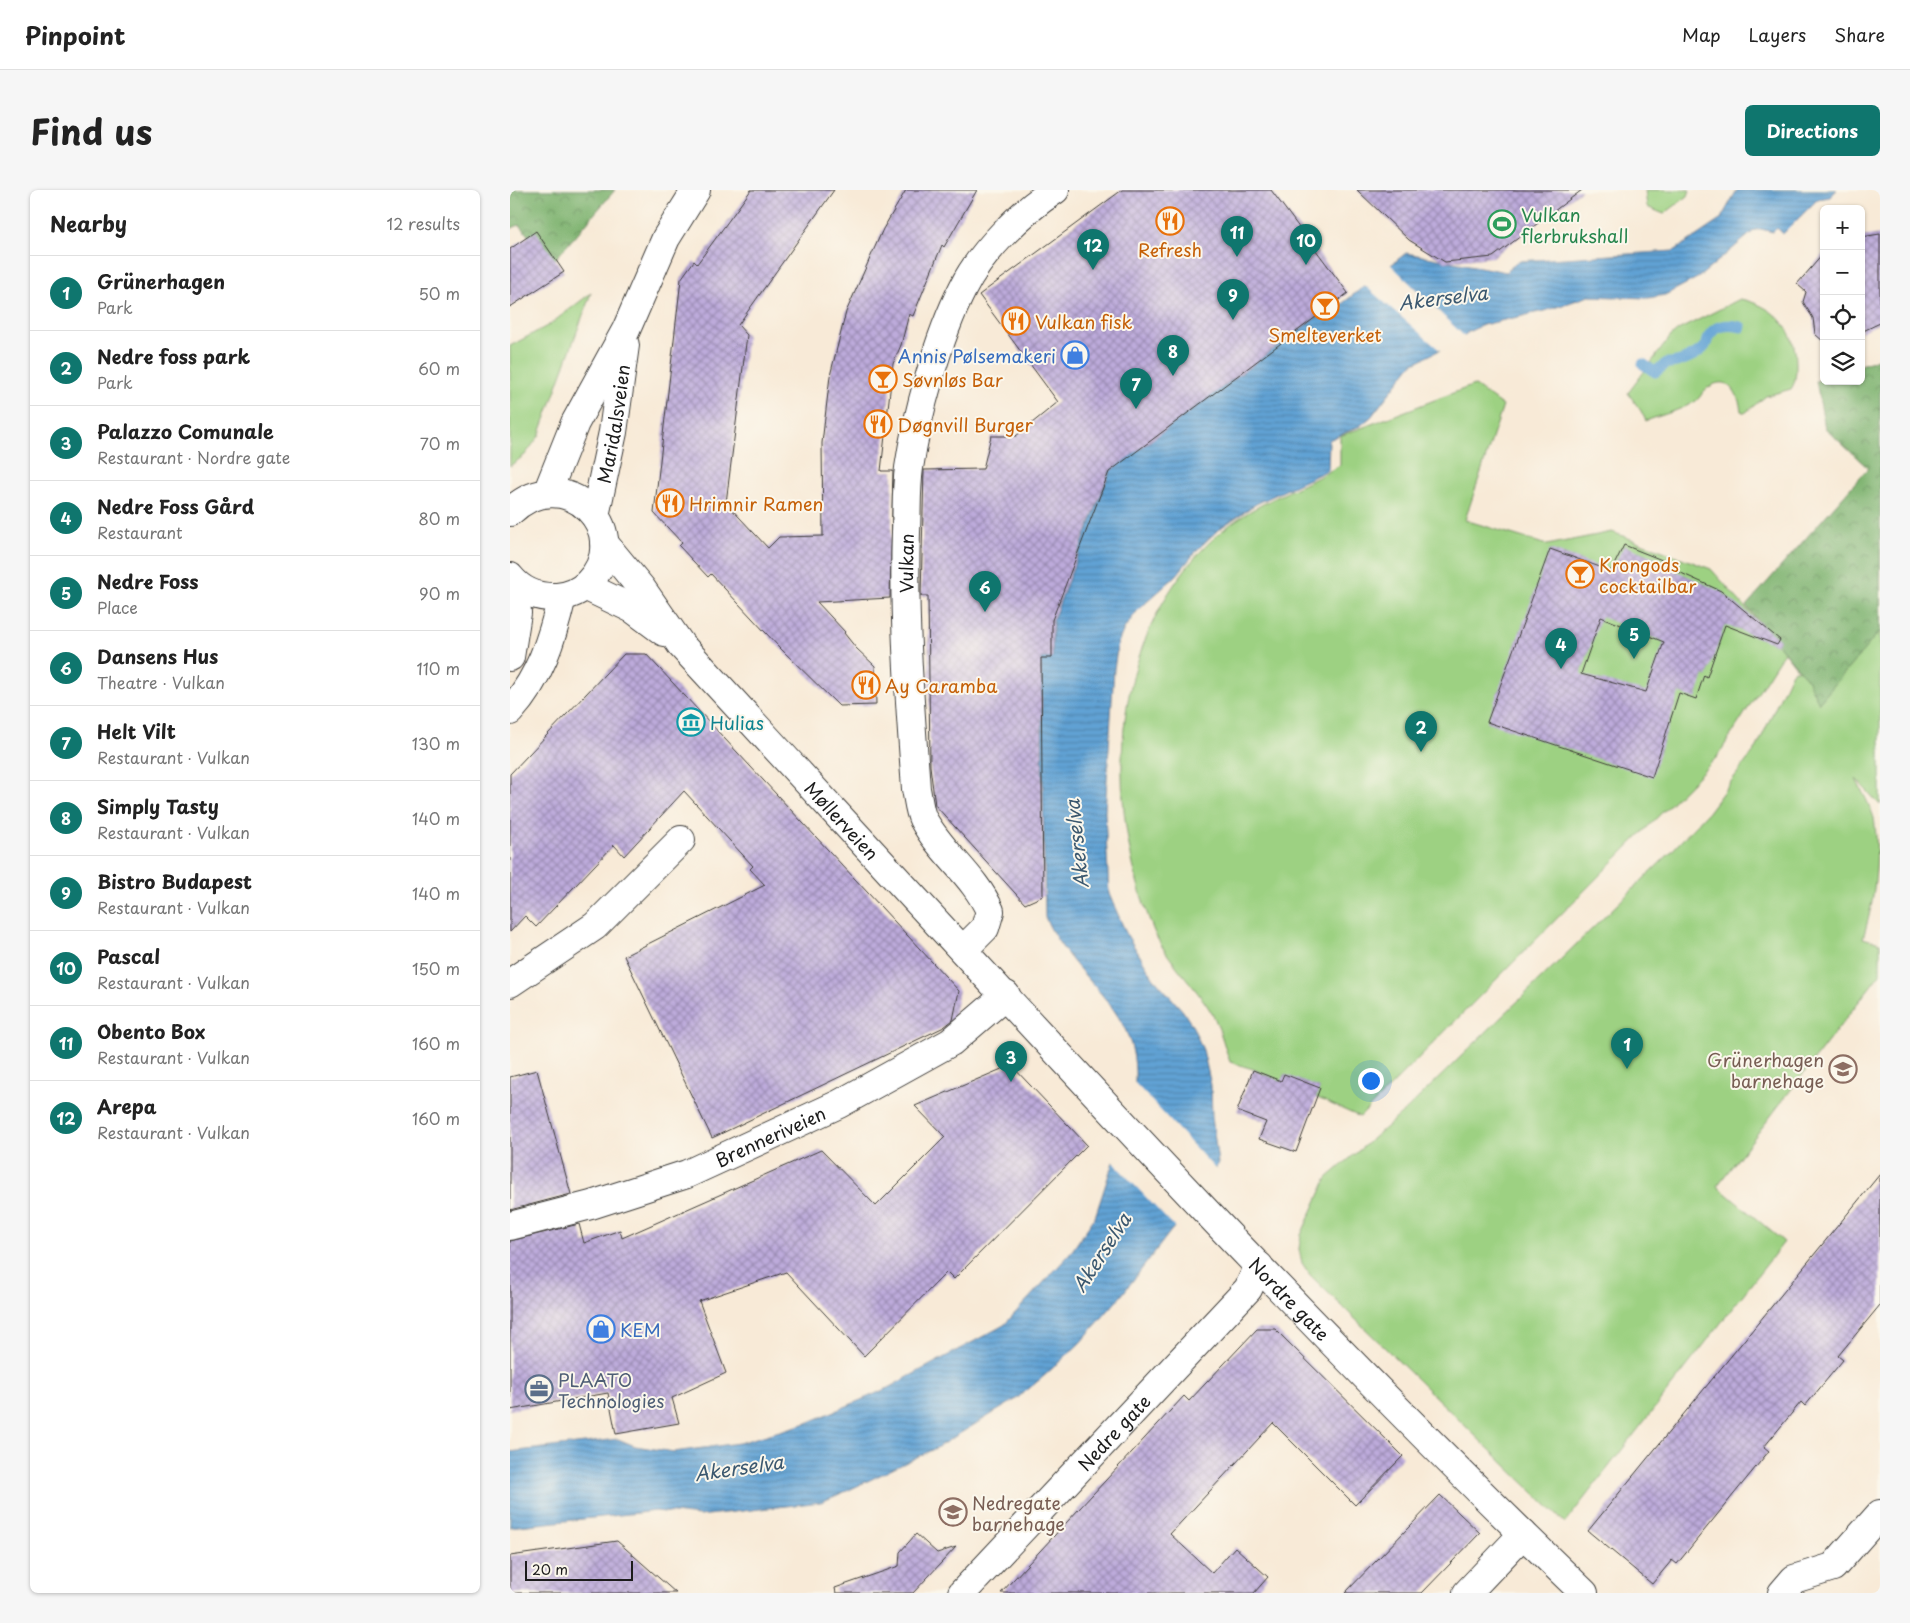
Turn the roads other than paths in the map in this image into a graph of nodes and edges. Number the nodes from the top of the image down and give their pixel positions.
1 (696, 190) edge
2 (1055, 190) edge
3 (626, 330) junction
4 (547, 493) junction
5 (514, 506) edge
6 (595, 516) junction
7 (604, 543) junction
8 (512, 580) edge
9 (573, 591) junction
10 (681, 645) junction
11 (510, 657) edge
12 (510, 711) edge
13 (680, 840) dead end
14 (963, 950) junction
15 (510, 983) edge
16 (1006, 995) junction
17 (510, 1226) edge
18 (1259, 1266) junction
19 (1880, 1514) edge
20 (1523, 1534) junction
21 (962, 1593) edge
22 (1467, 1593) edge
23 (1584, 1593) edge
24 (1782, 1593) edge

1 - 3 street, Maridalsveien
2 - 14 street, Vulkan
3 - 4 street, Maridalsveien
3 - 6 street, Maridalsveien
4 - 5 street, Maridalsveien
4 - 6 street, Maridalsveien
6 - 7 street, Maridalsveien
7 - 9 street
7 - 10 street, Møllerveien
8 - 9 street
8 - 11 street
9 - 10 street, Møllerveien
9 - 12 street
10 - 14 street, Møllerveien
13 - 15 street
14 - 16 street, Møllerveien
16 - 17 street, Brenneriveien
16 - 18 street, Nordre gate
18 - 20 street, Nordre gate
18 - 21 street, Nedre gate
19 - 24 street
20 - 22 street
20 - 23 street, Nordre gate

